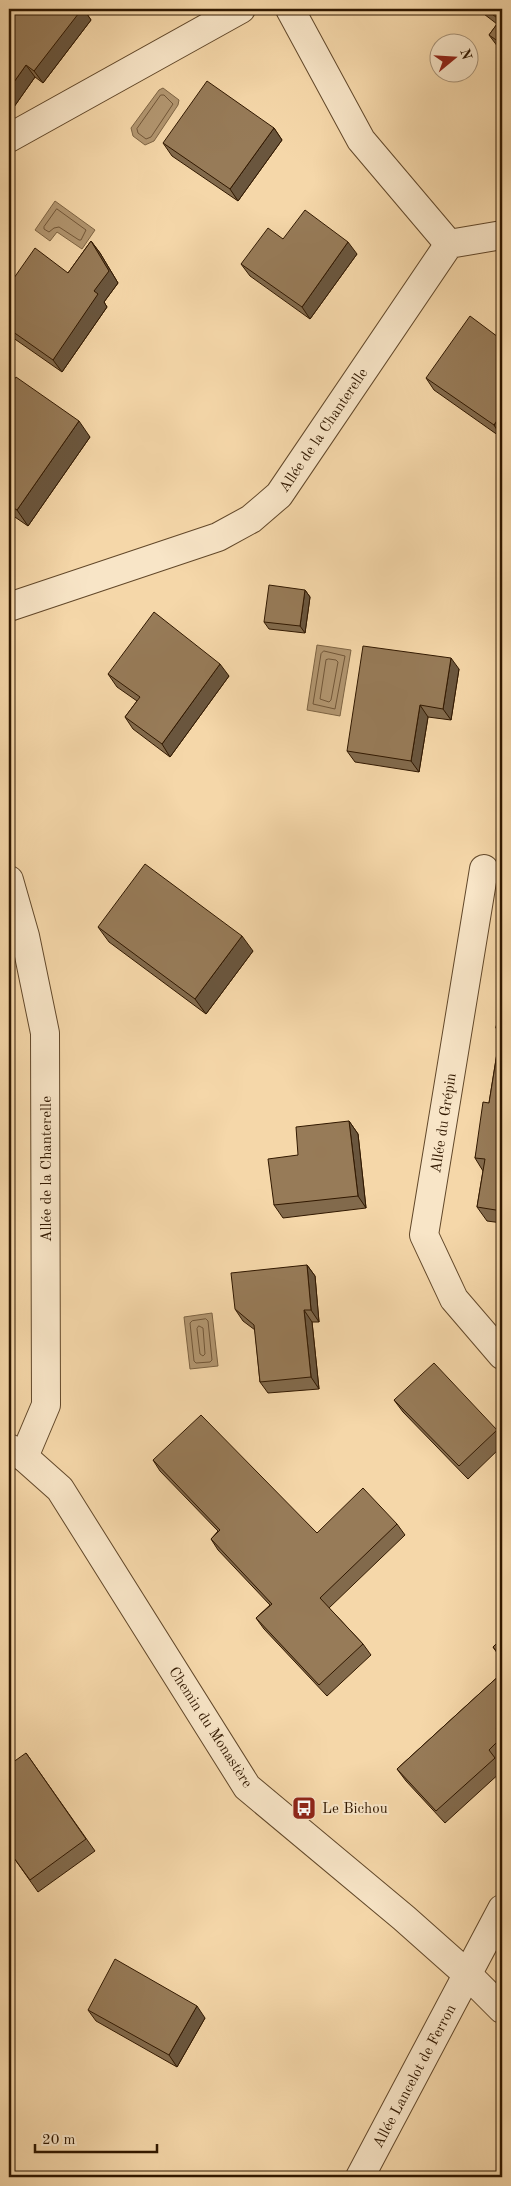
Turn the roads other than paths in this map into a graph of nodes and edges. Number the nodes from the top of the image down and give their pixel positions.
1 (242, 9) edge
2 (290, 9) edge
3 (9, 138) edge
4 (502, 235) edge
5 (449, 244) junction
6 (9, 606) edge
7 (484, 870) dead end
8 (9, 880) edge
9 (17, 936) edge
10 (502, 1354) edge
11 (16, 1453) edge
12 (502, 1909) edge
13 (467, 1974) junction
14 (502, 2009) edge
15 (360, 2177) edge

1 - 3 street
2 - 5 street
4 - 5 street
5 - 6 street, Allée de la Chanterelle
7 - 10 street, Allée du Grépin
8 - 9 street, Allée de la Chanterelle
9 - 11 street, Allée de la Chanterelle
11 - 13 street, Chemin du Monastère
12 - 13 street, Allée Lancelot de Ferron
13 - 14 street, Chemin du Monastère
13 - 15 street, Allée Lancelot de Ferron

